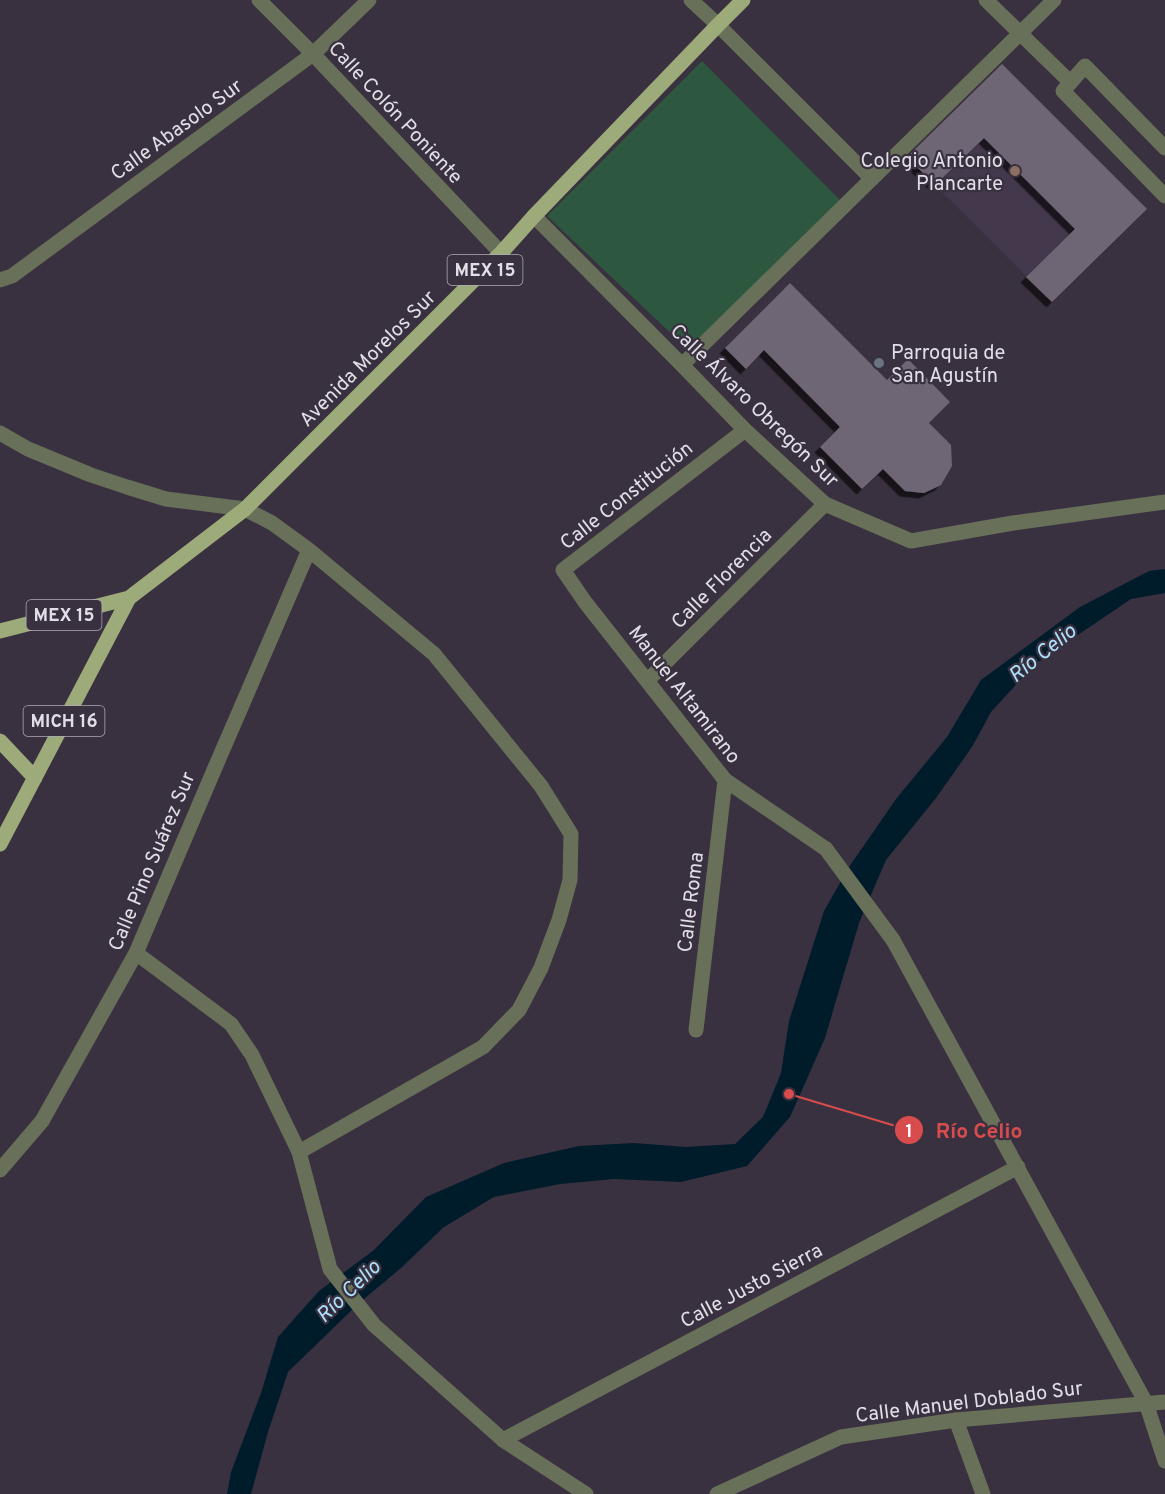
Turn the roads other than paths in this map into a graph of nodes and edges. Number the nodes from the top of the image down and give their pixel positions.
1 (259, 0) edge
2 (369, 0) edge
3 (691, 0) edge
4 (743, 0) edge
5 (986, 0) edge
6 (1054, 0) edge
7 (718, 25) junction
8 (1020, 33) junction
9 (313, 54) junction
10 (1067, 86) junction
11 (1165, 148) edge
12 (872, 179) junction
13 (1165, 196) edge
14 (534, 216) junction
15 (501, 254) junction
16 (0, 280) edge
17 (682, 365) junction
18 (745, 430) junction
19 (0, 433) edge
20 (1165, 502) edge
21 (825, 504) junction
22 (245, 509) junction
23 (309, 550) junction
24 (129, 598) junction
25 (585, 602) joint
26 (0, 632) edge
27 (647, 681) junction
28 (0, 741) edge
29 (35, 778) junction
30 (725, 780) junction
31 (0, 844) edge
32 (136, 953) junction
33 (696, 1030) dead end
34 (299, 1152) junction
35 (1018, 1167) junction
36 (0, 1170) edge
37 (1165, 1402) edge
38 (1146, 1403) junction
39 (956, 1420) junction
40 (503, 1440) junction
41 (1165, 1461) edge
42 (586, 1494) edge
43 (717, 1494) edge
44 (983, 1494) edge

1 - 9 street, Calle Colón Poniente
2 - 9 street, Calle Abasolo Sur
3 - 7 street
4 - 7 main road, Avenida Morelos Sur / MEX 15
5 - 8 street
6 - 8 street
7 - 12 street
7 - 14 main road, Avenida Morelos Sur / MEX 15
8 - 10 street
8 - 12 street
9 - 15 street, Calle Colón Poniente
9 - 16 street, Calle Abasolo Sur
10 - 11 street
10 - 13 street
12 - 17 street
14 - 15 main road, Avenida Morelos Sur / MEX 15
14 - 17 street, Calle Álvaro Obregón Sur
15 - 22 main road, Avenida Morelos Sur / MEX 15
17 - 18 street, Calle Álvaro Obregón Sur
18 - 21 street, Calle Álvaro Obregón Sur
18 - 25 street, Calle Constitución
19 - 22 street
20 - 21 street, Calle Álvaro Obregón Sur
21 - 27 street, Calle Florencia
22 - 23 street
22 - 24 main road, Avenida Morelos Sur / MEX 15
23 - 32 street, Calle Pino Suárez Sur
23 - 34 street
24 - 26 main road, MEX 15
24 - 29 main road, MICH 16
25 - 27 street, Manuel Altamirano
27 - 30 street, Manuel Altamirano
28 - 29 main road
29 - 31 main road, MICH 16
30 - 33 street, Calle Roma
30 - 35 street, Manuel Altamirano
32 - 34 street
32 - 36 street, Calle Pino Suárez Sur
34 - 40 street
35 - 38 street, Manuel Altamirano
35 - 40 street, Calle Justo Sierra
37 - 38 street, Calle Manuel Doblado Sur
38 - 39 street, Calle Manuel Doblado Sur
38 - 41 street, Manuel Altamirano
39 - 43 street, Calle Manuel Doblado Sur
39 - 44 street
40 - 42 street

